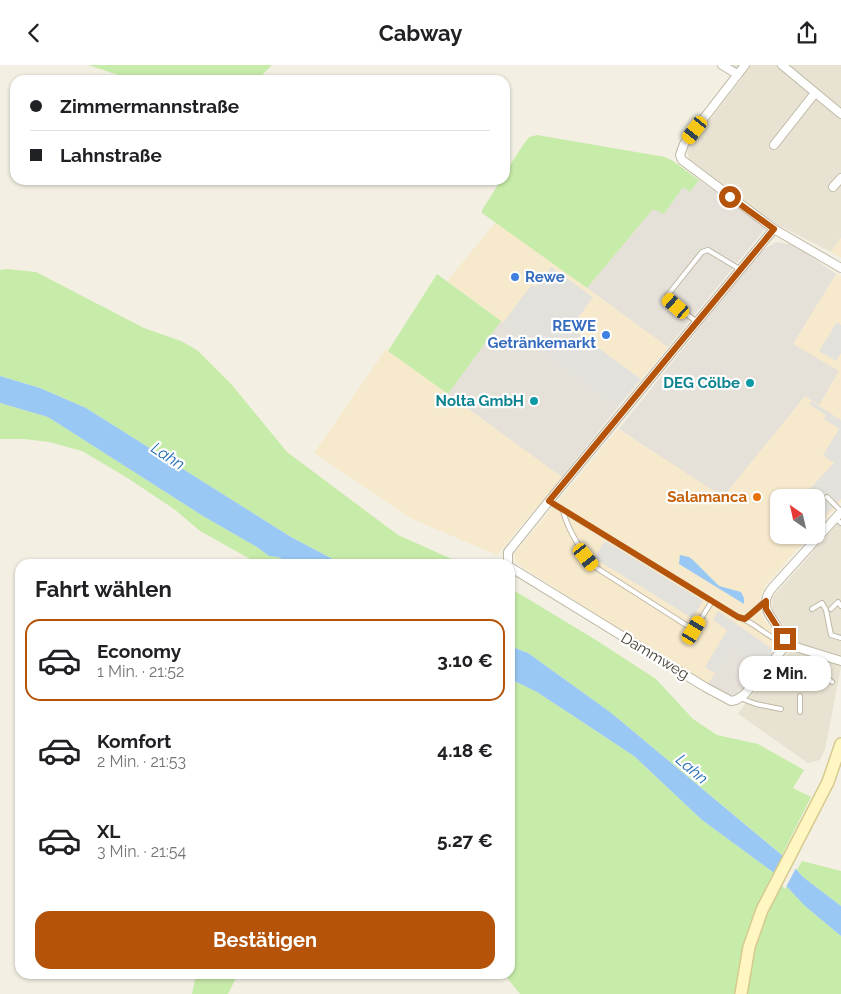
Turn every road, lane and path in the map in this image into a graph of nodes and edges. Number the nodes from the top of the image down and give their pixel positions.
1 (722, 65) edge
2 (745, 65) edge
3 (782, 65) edge
4 (737, 74) junction
5 (815, 93) junction
6 (841, 114) edge
7 (774, 145) dead end
8 (841, 177) edge
9 (833, 187) dead end
10 (774, 229) junction
11 (841, 268) edge
12 (741, 270) junction
13 (697, 321) junction
14 (827, 497) dead end
15 (549, 501) junction
16 (563, 510) junction
17 (840, 516) edge
18 (508, 559) edge
19 (515, 568) edge
20 (712, 601) junction
21 (766, 601) junction
22 (841, 605) edge
23 (812, 609) dead end
24 (831, 609) dead end
25 (745, 619) junction
26 (841, 638) edge
27 (788, 643) junction
28 (823, 656) junction
29 (841, 661) edge
30 (797, 667) dead end
31 (816, 670) junction
32 (811, 677) dead end
33 (832, 682) dead end
34 (800, 696) dead end
35 (740, 698) junction
36 (781, 709) dead end
37 (800, 712) dead end
38 (841, 744) edge
39 (741, 994) edge

1 - 4 street
2 - 4 street
3 - 5 street
4 - 10 street
5 - 6 street
5 - 7 street
8 - 9 street
10 - 11 street
10 - 12 street
12 - 13 street
12 - 13 lane
13 - 15 street
14 - 17 lane
15 - 16 lane
15 - 18 street
16 - 20 lane
16 - 20 lane
17 - 21 street
19 - 35 street, Dammweg
20 - 25 lane
21 - 25 lane
21 - 27 street
22 - 24 lane
23 - 26 lane
25 - 27 lane
27 - 28 street
27 - 35 street
28 - 29 street
28 - 30 lane
28 - 31 lane
31 - 32 lane
31 - 33 lane
34 - 37 lane
35 - 36 lane
38 - 39 main road

